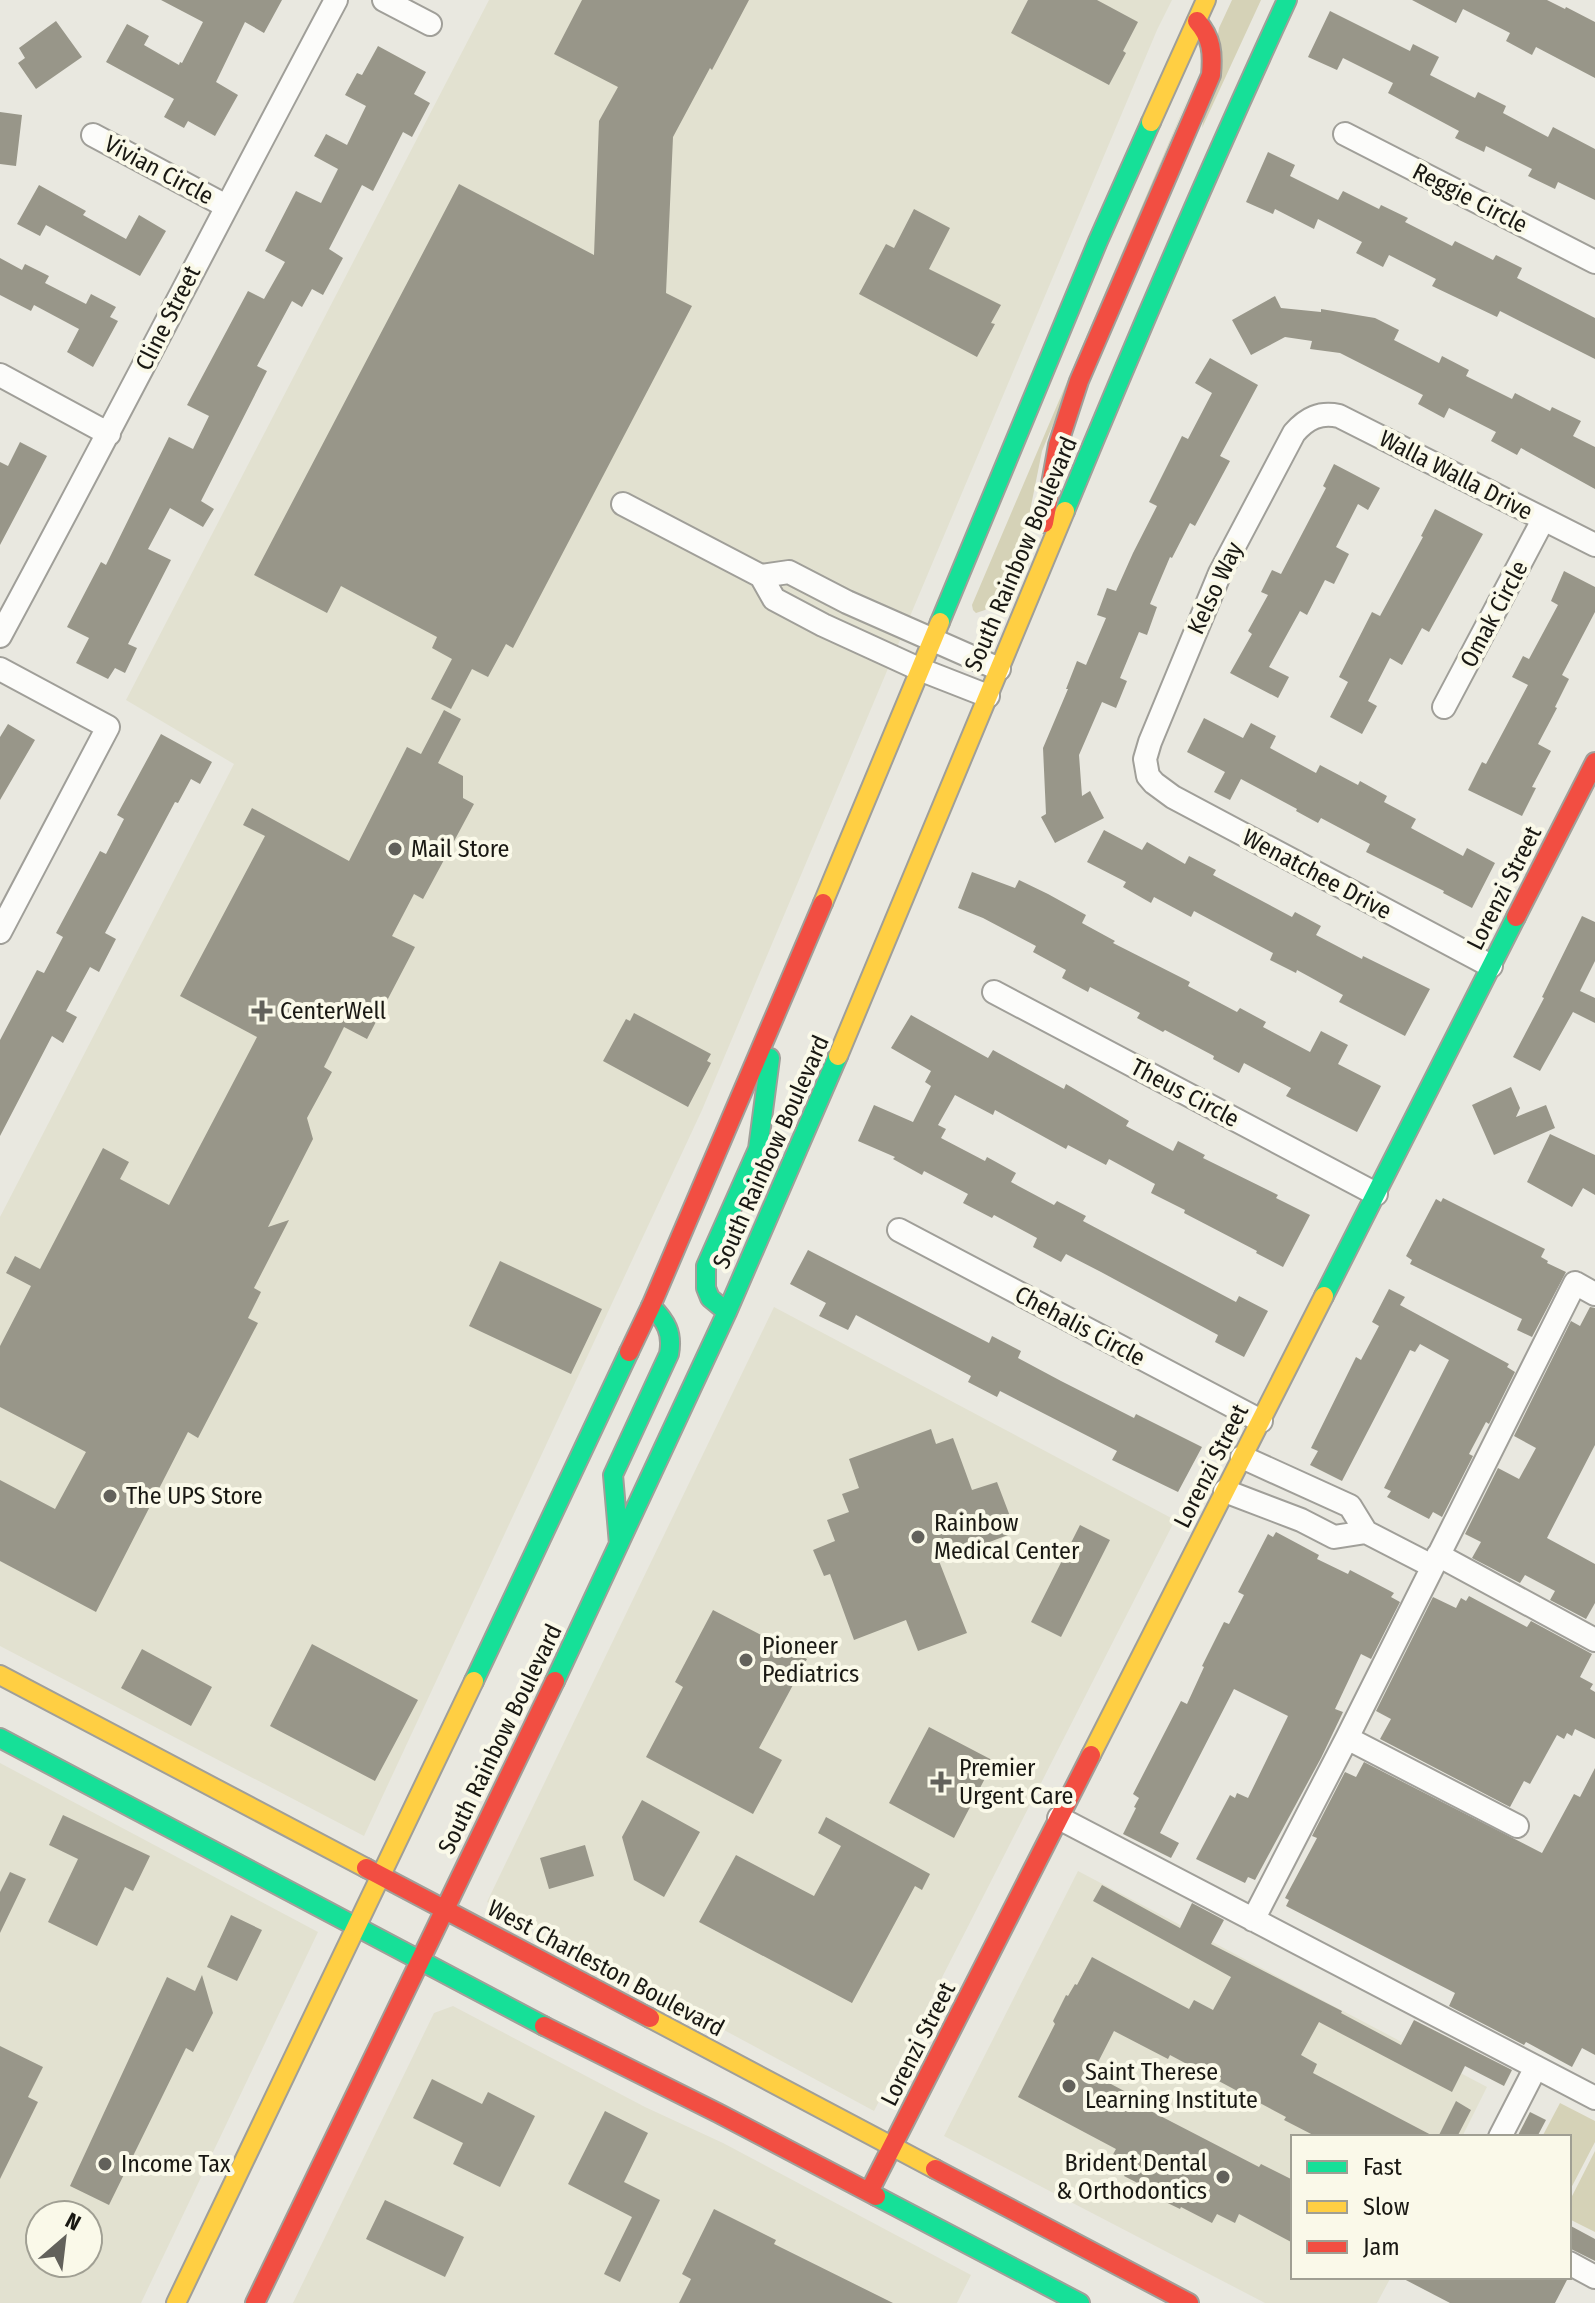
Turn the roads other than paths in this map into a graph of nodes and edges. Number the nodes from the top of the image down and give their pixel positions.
1 (336, 0) edge
2 (384, 0) edge
3 (1206, 0) edge
4 (1287, 0) edge
5 (1197, 21) junction
6 (430, 24) dead end
7 (1345, 134) dead end
8 (93, 135) dead end
9 (226, 206) junction
10 (1595, 262) edge
11 (0, 375) edge
12 (1315, 416) joint
13 (109, 434) junction
14 (623, 504) dead end
15 (1543, 520) junction
16 (1595, 545) edge
17 (761, 576) junction
18 (1031, 590) junction
19 (0, 636) edge
20 (931, 640) junction
21 (0, 669) edge
22 (919, 669) junction
23 (999, 669) junction
24 (988, 696) junction
25 (1444, 707) dead end
26 (1595, 762) edge
27 (1148, 776) joint
28 (0, 932) edge
29 (1491, 966) junction
30 (994, 992) dead end
31 (775, 1018) junction
32 (1376, 1194) junction
33 (899, 1230) dead end
34 (1595, 1294) edge
35 (651, 1306) junction
36 (727, 1312) junction
37 (1261, 1421) junction
38 (1242, 1457) junction
39 (1225, 1491) junction
40 (1366, 1532) junction
41 (619, 1545) junction
42 (1435, 1560) junction
43 (1595, 1640) edge
44 (0, 1675) edge
45 (0, 1738) edge
46 (1347, 1738) junction
47 (1059, 1818) junction
48 (1517, 1826) dead end
49 (380, 1876) junction
50 (445, 1910) junction
51 (1253, 1920) junction
52 (357, 1926) junction
53 (422, 1960) junction
54 (1536, 2067) junction
55 (1595, 2098) edge
56 (1501, 2135) edge
57 (892, 2147) junction
58 (869, 2192) junction
59 (1571, 2264) edge
60 (1595, 2277) edge
61 (188, 2279) junction
62 (176, 2303) edge
63 (185, 2303) edge
64 (255, 2303) edge
65 (1080, 2303) edge
66 (1189, 2303) edge

1 - 9 street, Cline Street
2 - 6 street
3 - 5 main road, South Rainbow Boulevard
4 - 18 main road, South Rainbow Boulevard
5 - 18 main road
5 - 20 main road, South Rainbow Boulevard
7 - 10 street, Reggie Circle
8 - 9 street, Vivian Circle
9 - 13 street, Cline Street
11 - 13 street
12 - 15 street, Walla Walla Drive
12 - 27 street, Kelso Way
13 - 19 street, Cline Street
14 - 17 street
15 - 16 street, Walla Walla Drive
15 - 25 street, Omak Circle
17 - 20 street
17 - 22 street
18 - 23 main road, South Rainbow Boulevard
20 - 22 main road, South Rainbow Boulevard
20 - 23 street
21 - 28 street
22 - 24 street
22 - 31 main road, South Rainbow Boulevard
23 - 24 main road, South Rainbow Boulevard
24 - 36 main road, South Rainbow Boulevard
26 - 29 main road, Lorenzi Street
27 - 29 street, Wenatchee Drive
29 - 32 main road, Lorenzi Street
30 - 32 street, Theus Circle
31 - 35 main road, South Rainbow Boulevard
31 - 36 main road
32 - 37 main road, Lorenzi Street
33 - 37 street, Chehalis Circle
34 - 42 street
35 - 41 main road
35 - 49 main road, South Rainbow Boulevard
36 - 41 main road, South Rainbow Boulevard
37 - 38 main road, Lorenzi Street
38 - 39 main road, Lorenzi Street
38 - 40 street
39 - 40 street
39 - 47 main road, Lorenzi Street
40 - 42 street
41 - 50 main road, South Rainbow Boulevard
42 - 43 street
42 - 46 street
44 - 49 main road, West Charleston Boulevard
45 - 52 main road
46 - 48 street
46 - 51 street
47 - 51 street
47 - 57 main road, Lorenzi Street
49 - 50 main road, West Charleston Boulevard
49 - 52 main road, South Rainbow Boulevard
50 - 53 main road, South Rainbow Boulevard
50 - 57 main road, West Charleston Boulevard
51 - 54 street
52 - 53 main road
52 - 61 main road, South Rainbow Boulevard
53 - 58 main road
53 - 64 main road, South Rainbow Boulevard
54 - 55 street
54 - 56 street
57 - 58 main road, Lorenzi Street
57 - 66 main road, West Charleston Boulevard
58 - 65 main road
59 - 60 street
61 - 62 main road, South Rainbow Boulevard
61 - 63 main road

